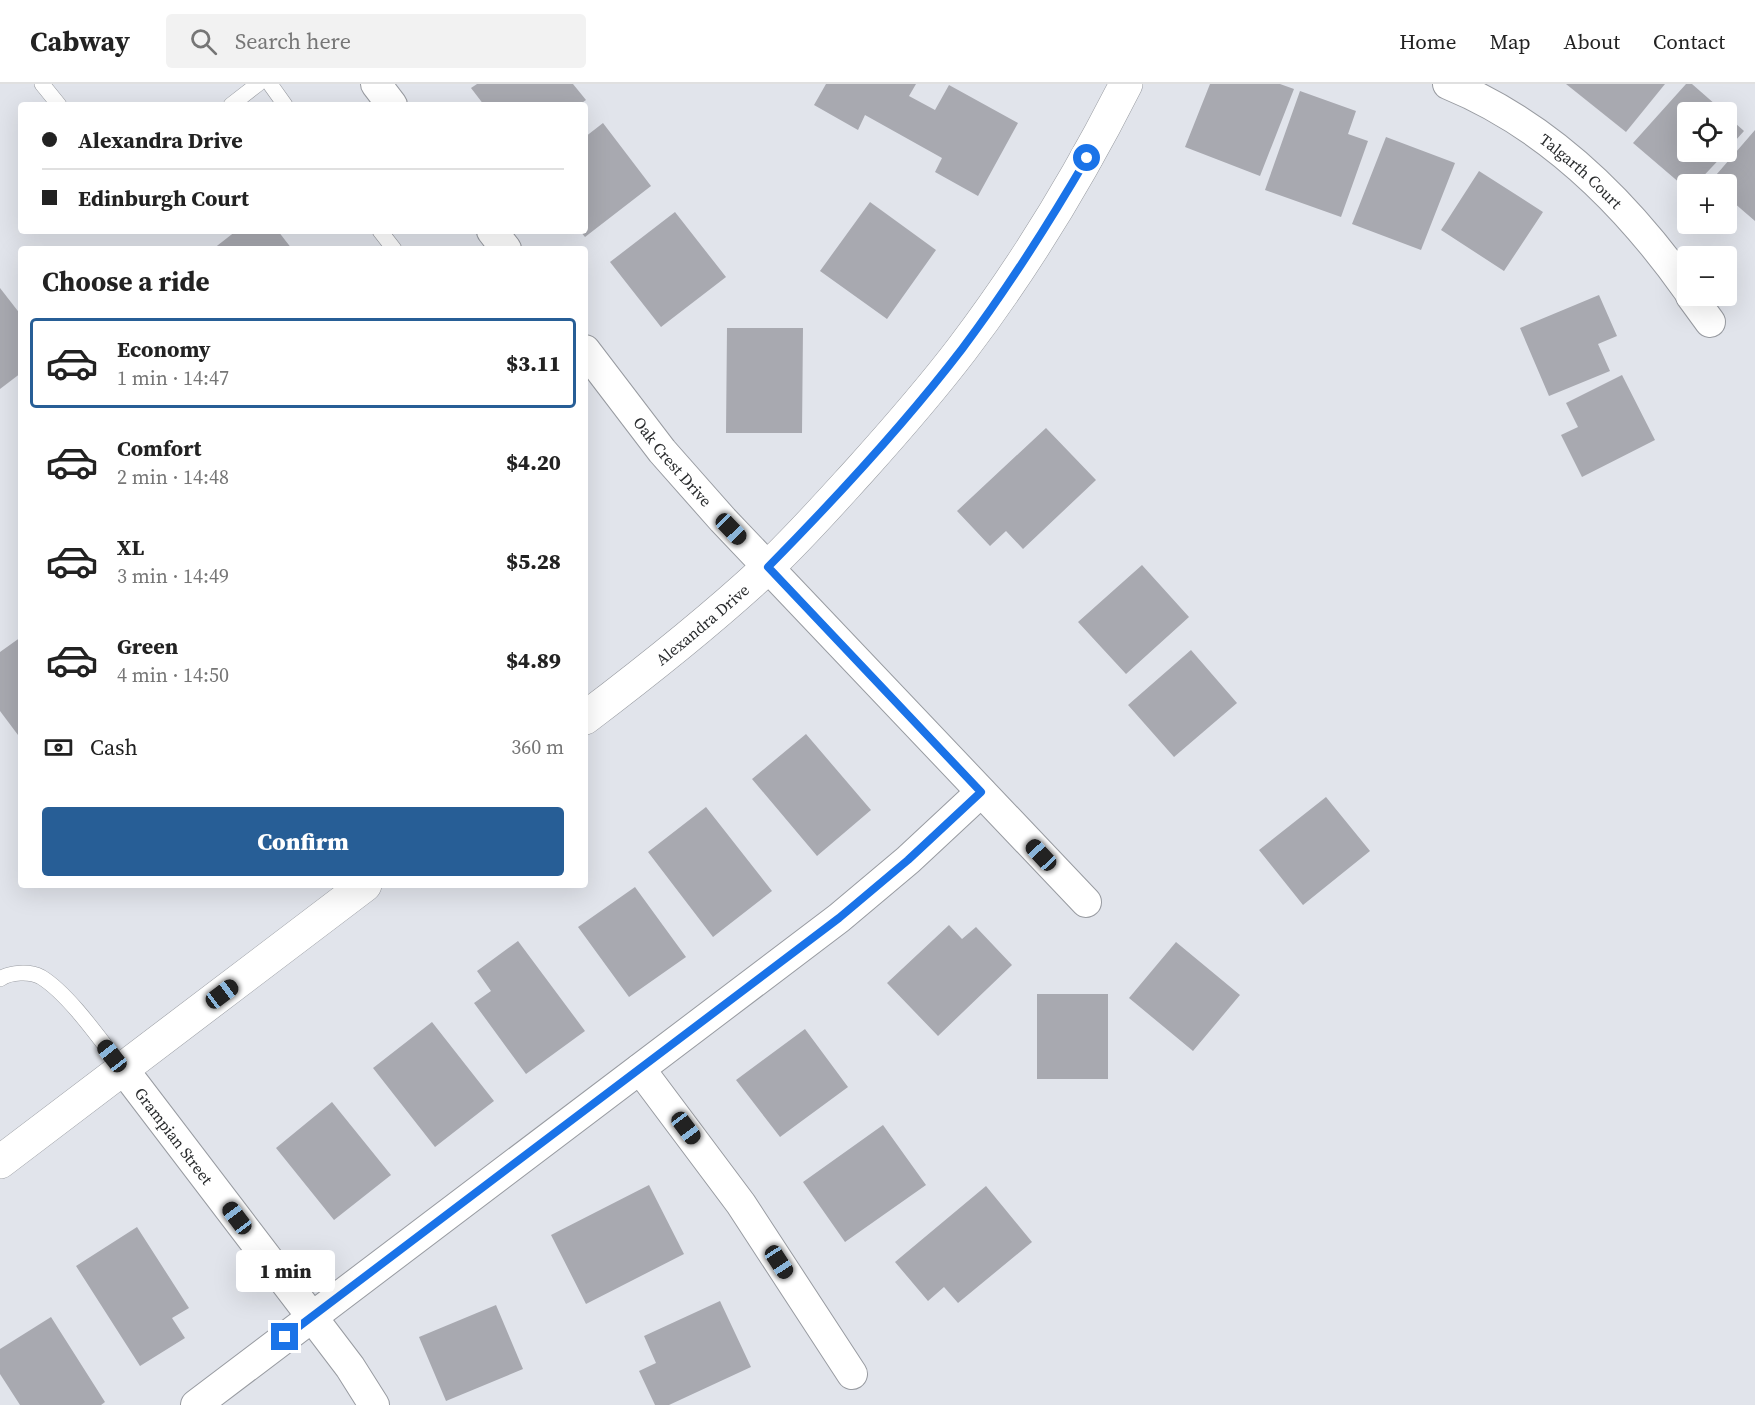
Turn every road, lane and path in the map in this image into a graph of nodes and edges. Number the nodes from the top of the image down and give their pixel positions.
1 (42, 84) edge
2 (258, 84) edge
3 (270, 84) edge
4 (376, 84) edge
5 (1126, 84) edge
6 (1448, 84) edge
7 (57, 102) edge
8 (235, 102) edge
9 (283, 102) edge
10 (391, 102) edge
11 (382, 234) edge
12 (494, 234) edge
13 (392, 246) edge
14 (504, 246) edge
15 (1677, 276) edge
16 (1698, 306) edge
17 (1710, 322) dead end
18 (588, 354) edge
19 (768, 567) junction
20 (588, 716) edge
21 (981, 792) junction
22 (350, 890) edge
23 (1086, 902) dead end
24 (0, 979) edge
25 (123, 1069) junction
26 (640, 1069) junction
27 (0, 1162) edge
28 (312, 1317) junction
29 (852, 1374) dead end
30 (196, 1405) edge
31 (374, 1405) edge

1 - 7 lane
2 - 8 lane
3 - 9 lane
4 - 10 street
5 - 19 street, Alexandra Drive
6 - 15 street, Talgarth Court
11 - 13 lane
12 - 14 street
16 - 17 street
18 - 19 street, Oak Crest Drive
19 - 20 street, Alexandra Drive
19 - 21 street, Oak Crest Drive
21 - 23 street, Oak Crest Drive
21 - 26 street
22 - 25 street
24 - 25 lane
25 - 27 street
25 - 28 street, Grampian Street
26 - 28 street
26 - 29 street
28 - 30 street
28 - 31 street, Grampian Street

